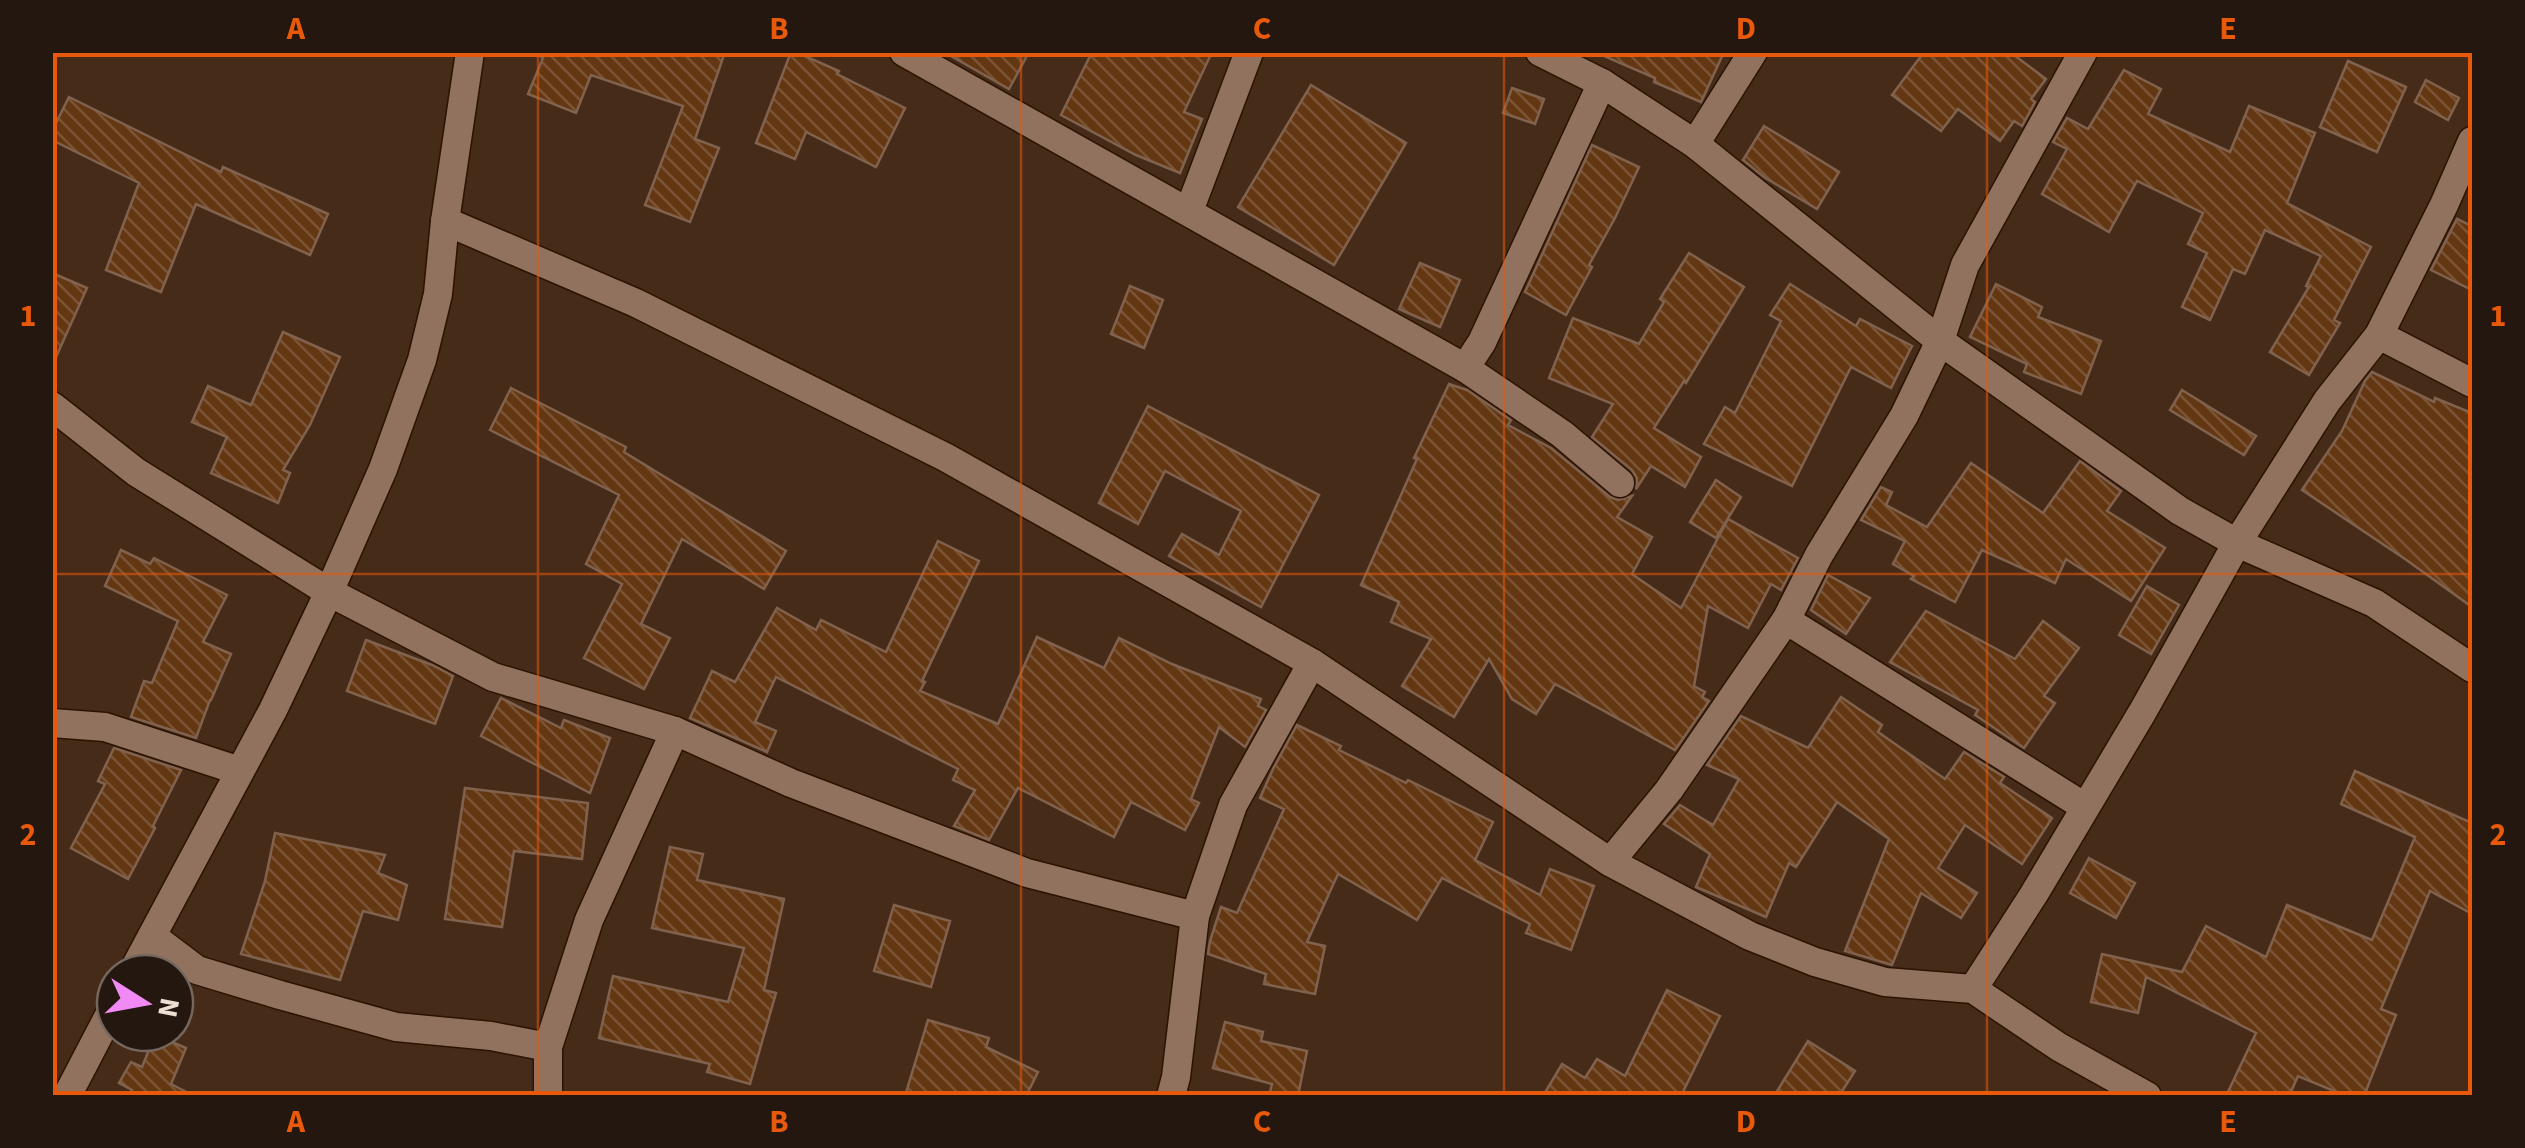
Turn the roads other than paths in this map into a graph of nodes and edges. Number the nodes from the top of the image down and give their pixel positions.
1 (470, 52) edge
2 (1249, 52) edge
3 (1540, 52) edge
4 (1753, 52) edge
5 (2083, 52) edge
6 (906, 53) edge
7 (1602, 83) junction
8 (2472, 141) edge
9 (1695, 144) junction
10 (1189, 212) junction
11 (445, 220) junction
12 (2379, 335) junction
13 (1940, 341) junction
14 (1465, 368) junction
15 (2472, 384) edge
16 (52, 406) edge
17 (1620, 483) dead end
18 (2237, 543) junction
19 (329, 592) junction
20 (1786, 620) junction
21 (1312, 664) junction
22 (2472, 668) edge
23 (52, 723) edge
24 (675, 731) junction
25 (240, 771) junction
26 (2085, 807) junction
27 (1610, 862) junction
28 (1196, 916) junction
29 (152, 936) junction
30 (143, 953) edge
31 (1973, 989) junction
32 (95, 1042) edge
33 (548, 1047) junction
34 (67, 1096) edge
35 (548, 1096) edge
36 (1172, 1096) edge
37 (2147, 1096) edge

1 - 11 street
2 - 10 street
3 - 7 street
4 - 9 street
5 - 13 street
6 - 10 street
7 - 9 street
7 - 14 street
8 - 12 street
9 - 13 street
10 - 14 street
11 - 19 street
11 - 21 street
12 - 15 street
12 - 18 street
13 - 18 street
13 - 20 street
14 - 17 street
16 - 19 street
18 - 22 street
18 - 26 street
19 - 24 street
19 - 25 street
20 - 26 street
20 - 27 street
21 - 27 street
21 - 28 street
23 - 25 street
24 - 28 street
24 - 33 street
25 - 29 street
26 - 31 street
27 - 31 street
28 - 36 street
29 - 30 street
29 - 33 street
31 - 37 street
32 - 34 street
33 - 35 street

